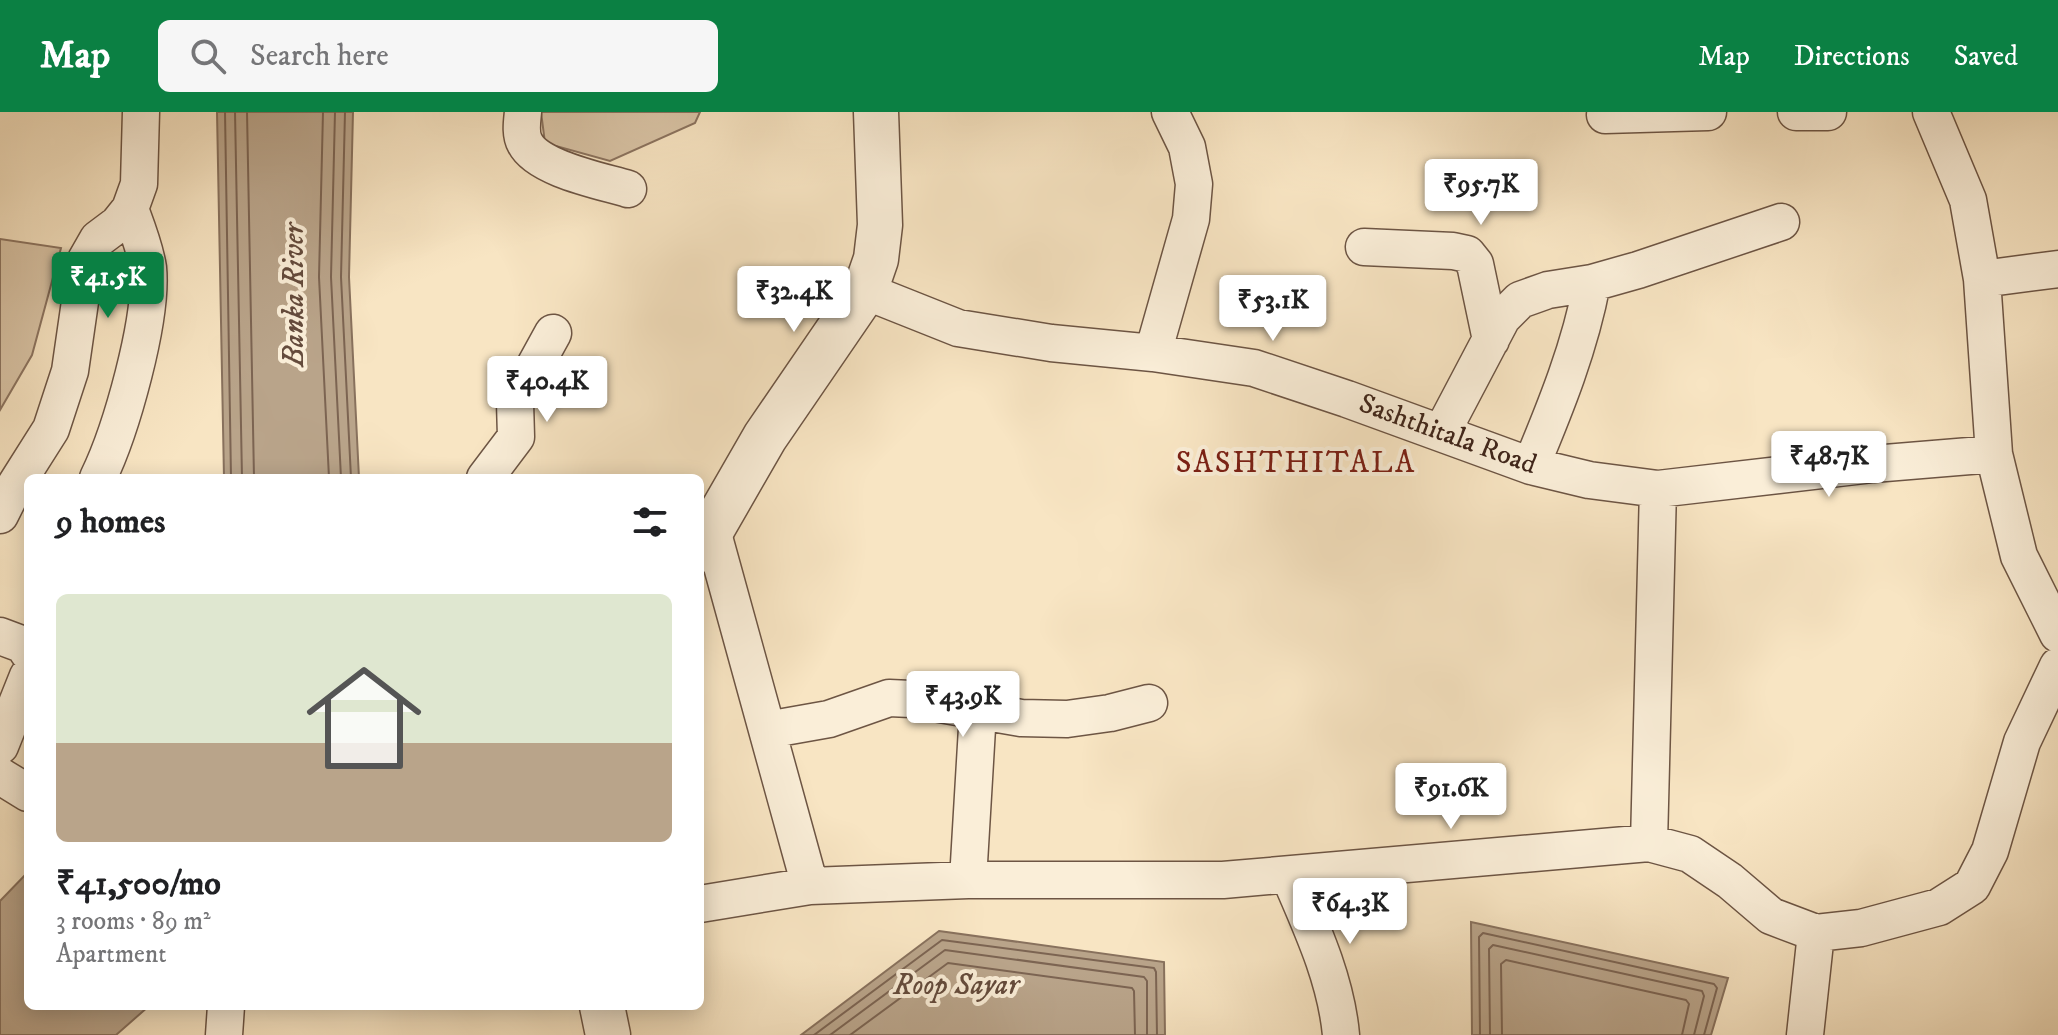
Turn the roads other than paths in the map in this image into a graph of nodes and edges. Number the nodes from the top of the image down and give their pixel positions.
1 (141, 112) edge
2 (523, 112) edge
3 (876, 112) edge
4 (1170, 112) edge
5 (1708, 112) edge
6 (1796, 112) edge
7 (1828, 112) edge
8 (1931, 112) edge
9 (1605, 115) dead end
10 (628, 189) dead end
11 (130, 209) junction
12 (1781, 222) dead end
13 (1364, 247) dead end
14 (2058, 269) edge
15 (1982, 279) junction
16 (1592, 283) junction
17 (865, 291) junction
18 (553, 333) dead end
19 (1491, 340) junction
20 (1153, 353) junction
21 (1442, 432) junction
22 (1994, 454) junction
23 (1531, 466) junction
24 (28, 474) edge
25 (100, 474) edge
26 (488, 474) edge
27 (24, 481) edge
28 (1658, 489) junction
29 (14, 500) edge
30 (706, 540) edge
31 (2058, 634) edge
32 (0, 636) edge
33 (24, 645) edge
34 (2058, 666) edge
35 (24, 692) edge
36 (1149, 703) dead end
37 (978, 711) junction
38 (767, 730) junction
39 (0, 746) edge
40 (0, 776) edge
41 (24, 791) edge
42 (1649, 843) junction
43 (1289, 875) junction
44 (968, 880) junction
45 (810, 886) junction
46 (704, 903) edge
47 (1816, 933) junction
48 (226, 1010) edge
49 (603, 1010) edge
50 (224, 1035) edge
51 (608, 1035) edge
52 (1341, 1035) edge
53 (1805, 1035) edge

1 - 11 street
2 - 10 street
3 - 17 street
4 - 20 street
5 - 9 street
6 - 7 street
8 - 15 street
11 - 24 street
11 - 25 street
12 - 16 street
13 - 19 street
14 - 15 street
15 - 22 street
16 - 19 street
16 - 23 street
17 - 20 street, Sashthitala Road
17 - 30 street
18 - 26 street
19 - 21 street
20 - 21 street, Sashthitala Road
21 - 23 street, Sashthitala Road
22 - 28 street, Sashthitala Road
22 - 31 street
23 - 28 street, Sashthitala Road
27 - 29 street
28 - 42 street
30 - 38 street
32 - 33 street
34 - 47 street
35 - 39 street
36 - 37 street
37 - 38 street
37 - 44 street
38 - 45 street
40 - 41 street
42 - 43 street
42 - 47 street
43 - 44 street
43 - 52 street
44 - 45 street
45 - 46 street
47 - 53 street
48 - 50 street
49 - 51 street

